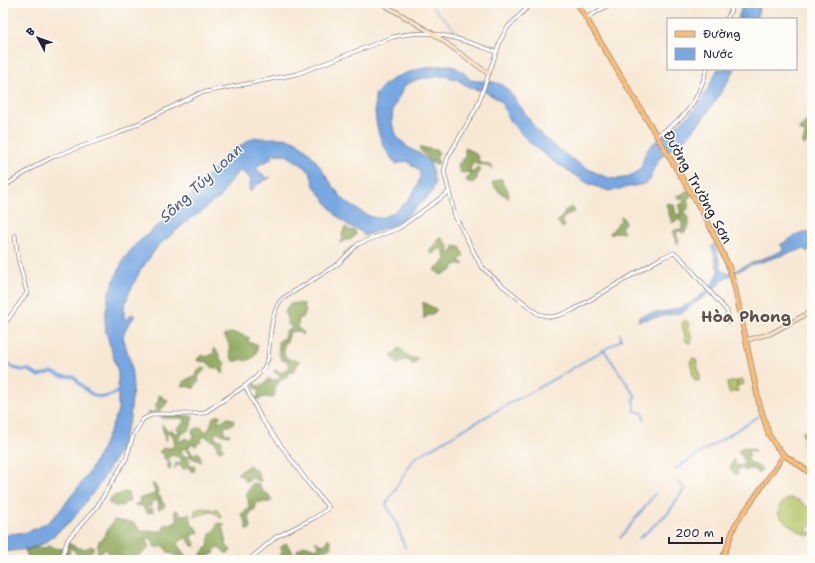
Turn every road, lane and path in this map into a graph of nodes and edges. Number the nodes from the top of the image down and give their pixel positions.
1 (381, 3) edge
2 (532, 3) edge
3 (577, 3) edge
4 (612, 3) edge
5 (734, 3) edge
6 (388, 7) dead end
7 (396, 11) junction
8 (586, 17) junction
9 (727, 18) edge
10 (432, 34) junction
11 (496, 52) junction
12 (707, 70) edge
13 (489, 74) junction
14 (657, 134) junction
15 (3, 187) edge
16 (449, 192) junction
17 (15, 235) dead end
18 (812, 311) edge
19 (729, 321) dead end
20 (3, 326) edge
21 (746, 340) junction
22 (244, 386) junction
23 (784, 455) junction
24 (812, 474) edge
25 (61, 560) edge
26 (249, 560) edge
27 (721, 560) edge

1 - 7 main road
2 - 11 street
3 - 8 highway, Đường Trường Sơn
4 - 8 street
5 - 9 street
6 - 7 main road
7 - 10 main road
8 - 14 highway, Đường Trường Sơn
10 - 11 street
10 - 13 main road
10 - 15 street
11 - 13 street
12 - 14 street
13 - 16 street
14 - 21 highway, Đường Trường Sơn
16 - 19 street
16 - 22 street
17 - 20 street
18 - 21 main road
21 - 23 highway, Đường Trường Sơn
22 - 25 street
22 - 26 street
23 - 24 highway, Đường Trường Sơn
23 - 27 main road

